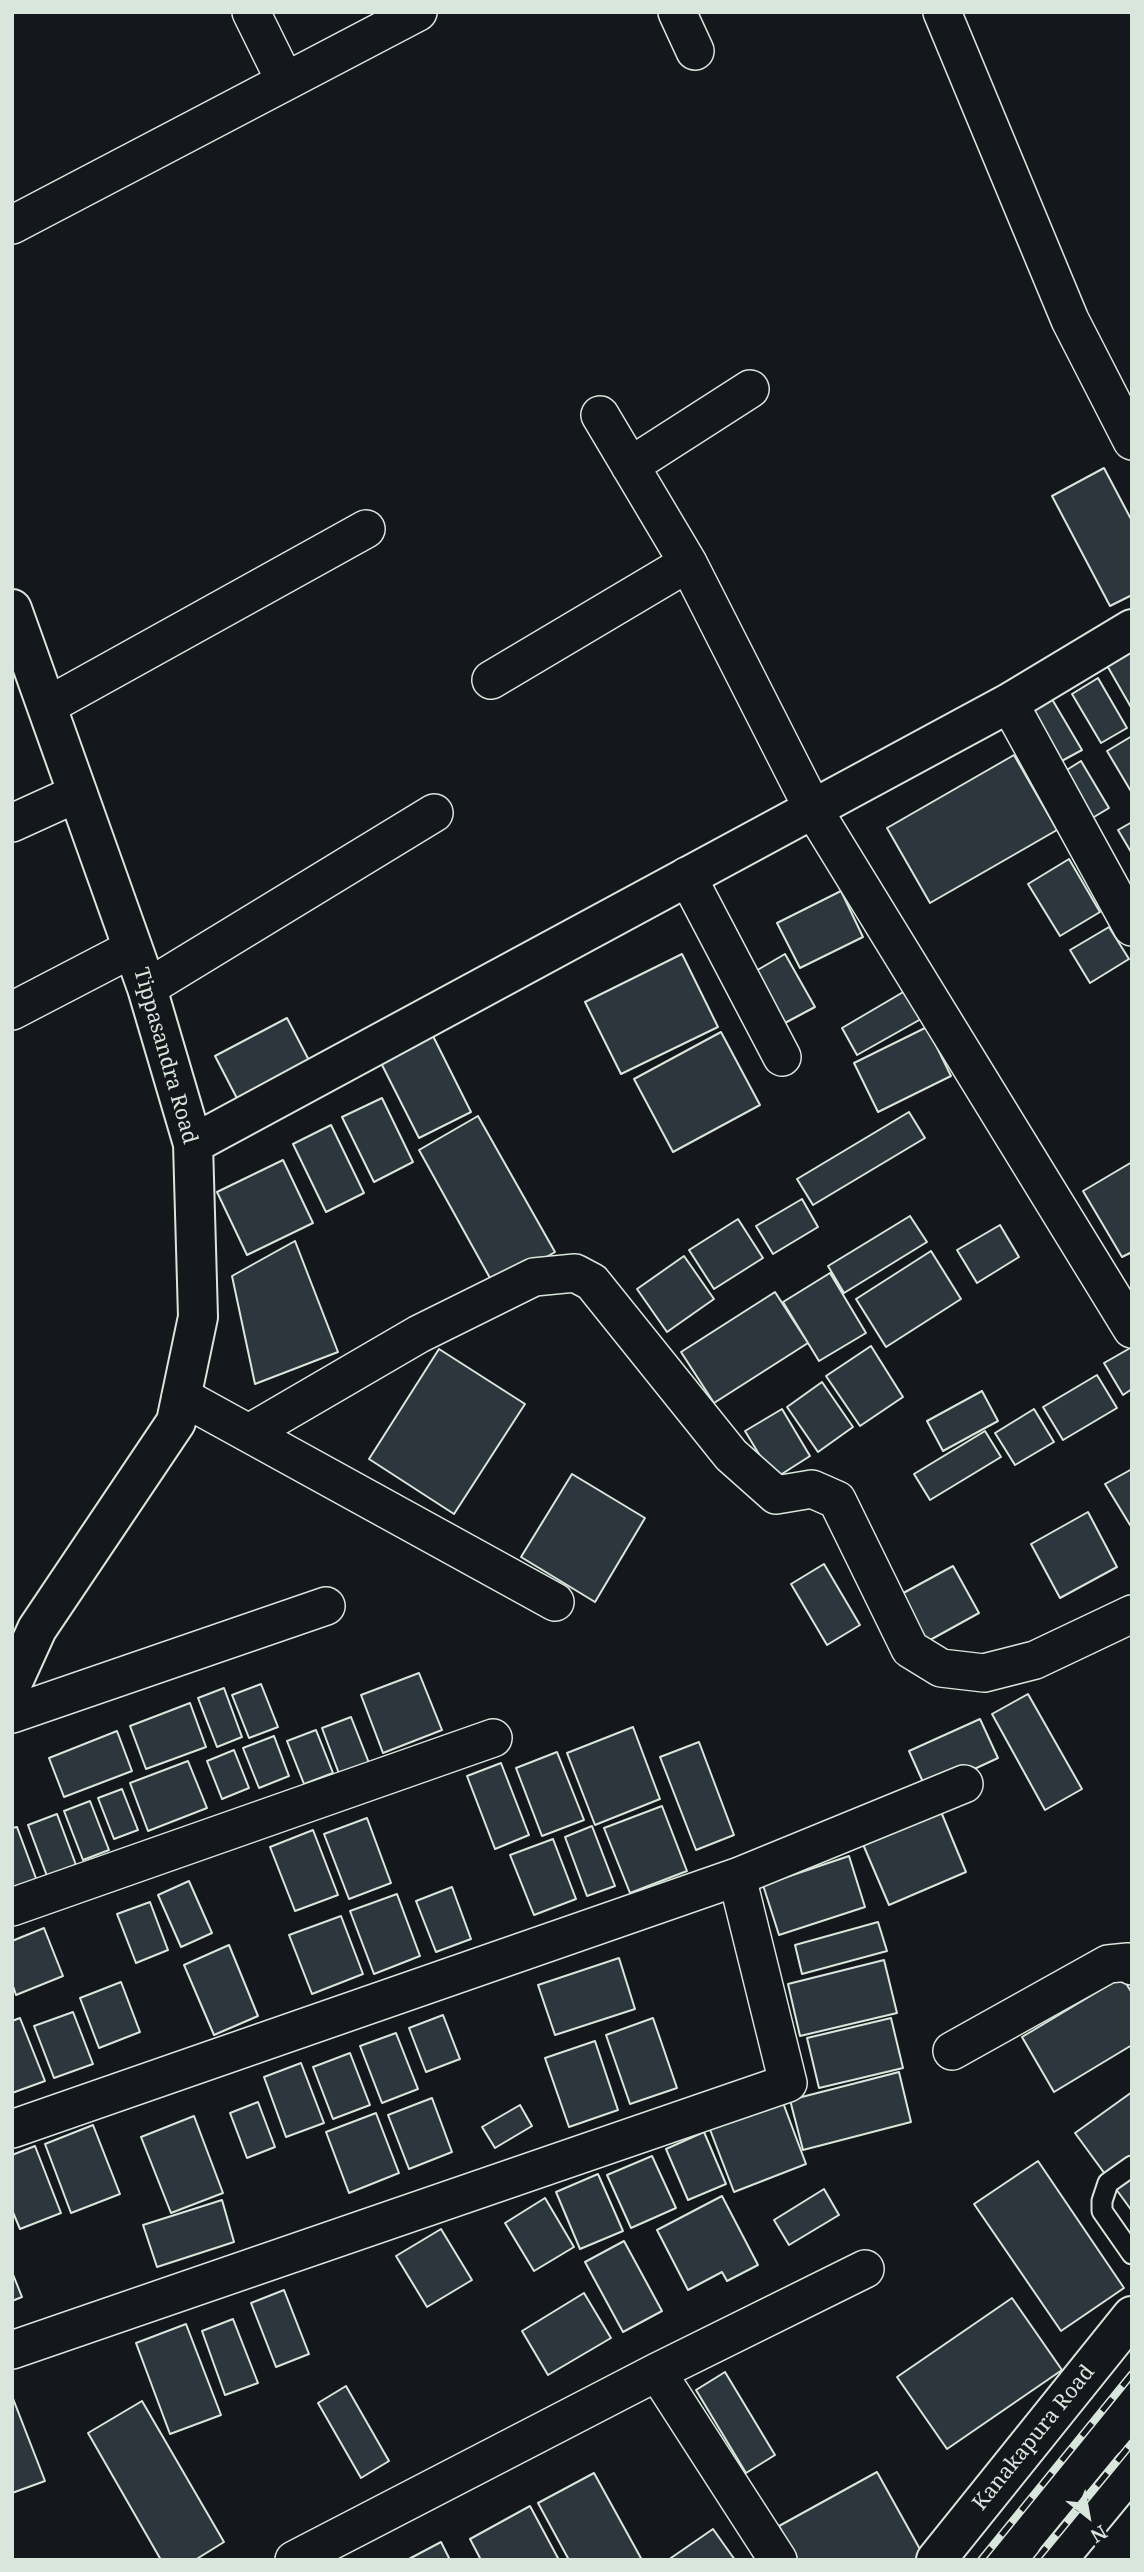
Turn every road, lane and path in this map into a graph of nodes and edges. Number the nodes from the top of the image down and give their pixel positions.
1 (251, 12) edge
2 (418, 12) edge
3 (677, 12) edge
4 (942, 12) edge
5 (695, 51) dead end
6 (285, 81) junction
7 (12, 225) edge
8 (750, 389) dead end
9 (600, 415) dead end
10 (1132, 441) edge
11 (630, 466) junction
12 (366, 529) dead end
13 (688, 563) junction
14 (12, 609) edge
15 (1132, 629) edge
16 (491, 680) dead end
17 (1009, 703) junction
18 (47, 705) junction
19 (78, 793) junction
20 (813, 808) junction
21 (434, 813) dead end
22 (12, 823) edge
23 (687, 876) junction
24 (1132, 927) edge
25 (133, 948) junction
26 (147, 988) junction
27 (12, 1011) edge
28 (782, 1057) dead end
29 (193, 1144) junction
30 (1132, 1329) edge
31 (181, 1395) junction
32 (249, 1433) junction
33 (555, 1602) dead end
34 (326, 1606) dead end
35 (1132, 1614) edge
36 (25, 1628) edge
37 (12, 1684) edge
38 (12, 1714) edge
39 (493, 1738) dead end
40 (964, 1784) dead end
41 (737, 1877) junction
42 (12, 1907) edge
43 (1132, 1966) edge
44 (952, 2051) dead end
45 (12, 2129) edge
46 (1132, 2166) edge
47 (1132, 2254) edge
48 (865, 2269) dead end
49 (1132, 2316) edge
50 (12, 2350) edge
51 (657, 2372) junction
52 (1132, 2469) edge
53 (1065, 2557) edge
54 (294, 2560) edge
55 (778, 2560) edge
56 (936, 2560) edge

1 - 6 street
2 - 6 street
3 - 5 street
4 - 10 street
6 - 7 street
8 - 11 street
9 - 11 street
11 - 13 street
12 - 18 street
13 - 16 street
13 - 20 street
14 - 18 main road, Tippasandra Road
15 - 17 main road
17 - 20 main road
17 - 24 street
18 - 19 main road, Tippasandra Road
19 - 22 street
19 - 25 main road, Tippasandra Road
20 - 23 main road
20 - 30 street
21 - 26 street
23 - 28 street
23 - 29 main road
25 - 26 main road, Tippasandra Road
25 - 27 street
26 - 29 main road, Tippasandra Road
29 - 31 main road, Tippasandra Road
31 - 32 street
31 - 36 main road, Tippasandra Road
32 - 33 street
32 - 35 street
34 - 38 street
36 - 37 main road, Tippasandra Road
39 - 42 street
40 - 41 street
41 - 45 street
41 - 50 street
43 - 44 street
46 - 47 lane
48 - 51 street
49 - 56 main road, Kanakapura Road
51 - 54 street
51 - 55 street
52 - 53 main road

